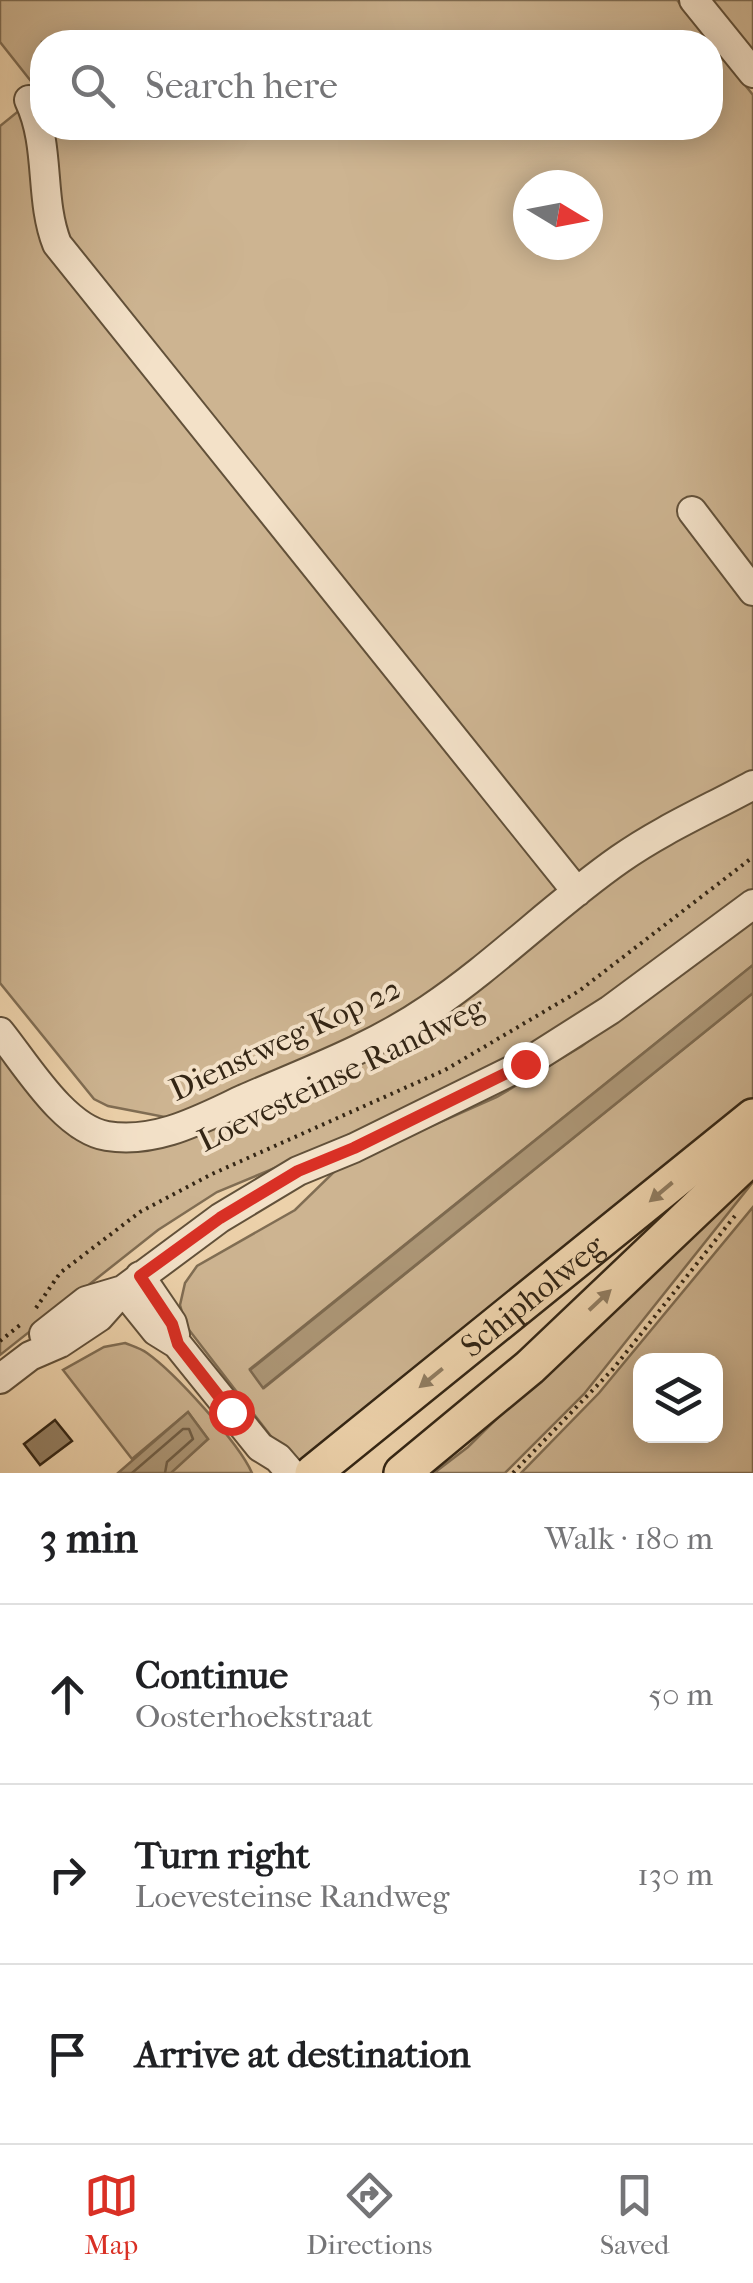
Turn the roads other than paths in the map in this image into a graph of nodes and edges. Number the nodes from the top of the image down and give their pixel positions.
1 (694, 0) edge
2 (718, 30) edge
3 (723, 36) edge
4 (753, 73) edge
5 (42, 140) edge
6 (692, 511) dead end
7 (753, 590) edge
8 (753, 785) edge
9 (577, 892) junction
10 (753, 904) edge
11 (0, 1032) edge
12 (753, 1117) edge
13 (753, 1155) edge
14 (131, 1283) junction
15 (0, 1378) edge
16 (263, 1460) edge
17 (291, 1473) edge
18 (313, 1473) edge
19 (402, 1473) edge

1 - 2 street
3 - 4 street
5 - 9 street
6 - 7 street
8 - 9 street, Dienstweg Kop 22
9 - 11 street, Dienstweg Kop 22
10 - 14 street
12 -> 18 main road, Schipholweg
19 -> 13 main road, Schipholweg
14 - 15 street
14 - 16 street
16 - 17 street

